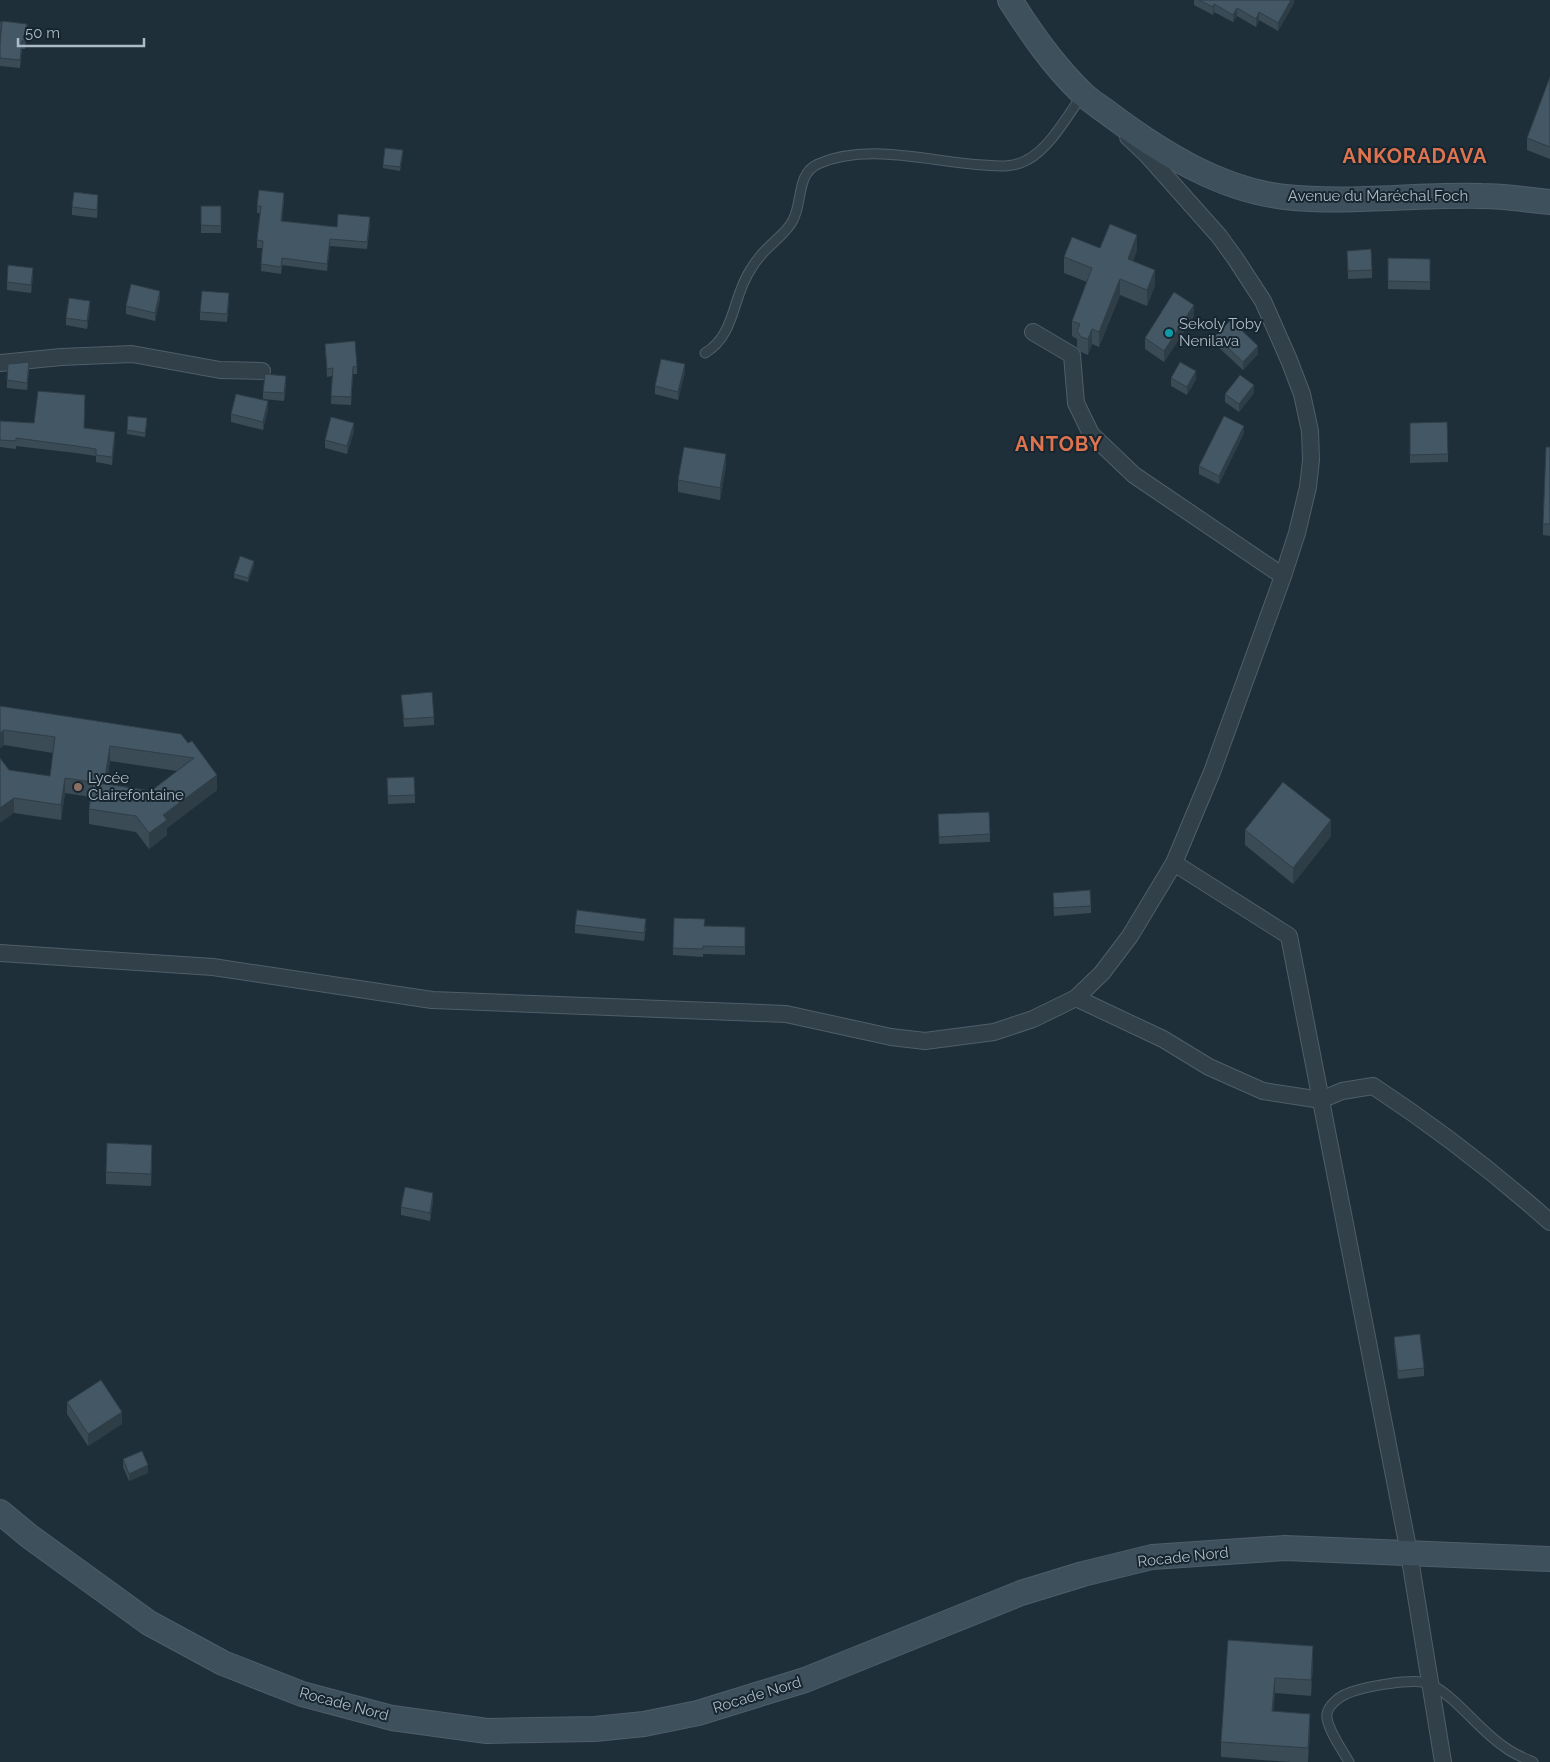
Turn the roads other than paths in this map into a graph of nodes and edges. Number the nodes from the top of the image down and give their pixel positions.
1 (1010, 0) edge
2 (1083, 94) junction
3 (1550, 202) edge
4 (1033, 332) dead end
5 (705, 353) dead end
6 (0, 363) edge
7 (262, 372) dead end
8 (1283, 576) junction
9 (1174, 862) junction
10 (0, 953) edge
11 (1076, 998) junction
12 (1321, 1100) junction
13 (1550, 1222) edge
14 (0, 1512) edge
15 (1409, 1553) junction
16 (1550, 1559) edge
17 (1429, 1683) junction
18 (1349, 1762) edge
19 (1443, 1762) edge
20 (1533, 1762) edge

1 - 2 main road, Avenue du Maréchal Foch
2 - 3 main road, Avenue du Maréchal Foch
2 - 5 lane
2 - 8 street
4 - 8 street
6 - 7 street
8 - 9 street
9 - 11 street
9 - 12 street
10 - 11 street
11 - 12 street
12 - 13 street
12 - 15 street
14 - 15 main road, Rocade Nord
15 - 16 main road, Rocade Nord
15 - 17 street
17 - 18 lane
17 - 19 street
17 - 20 lane

